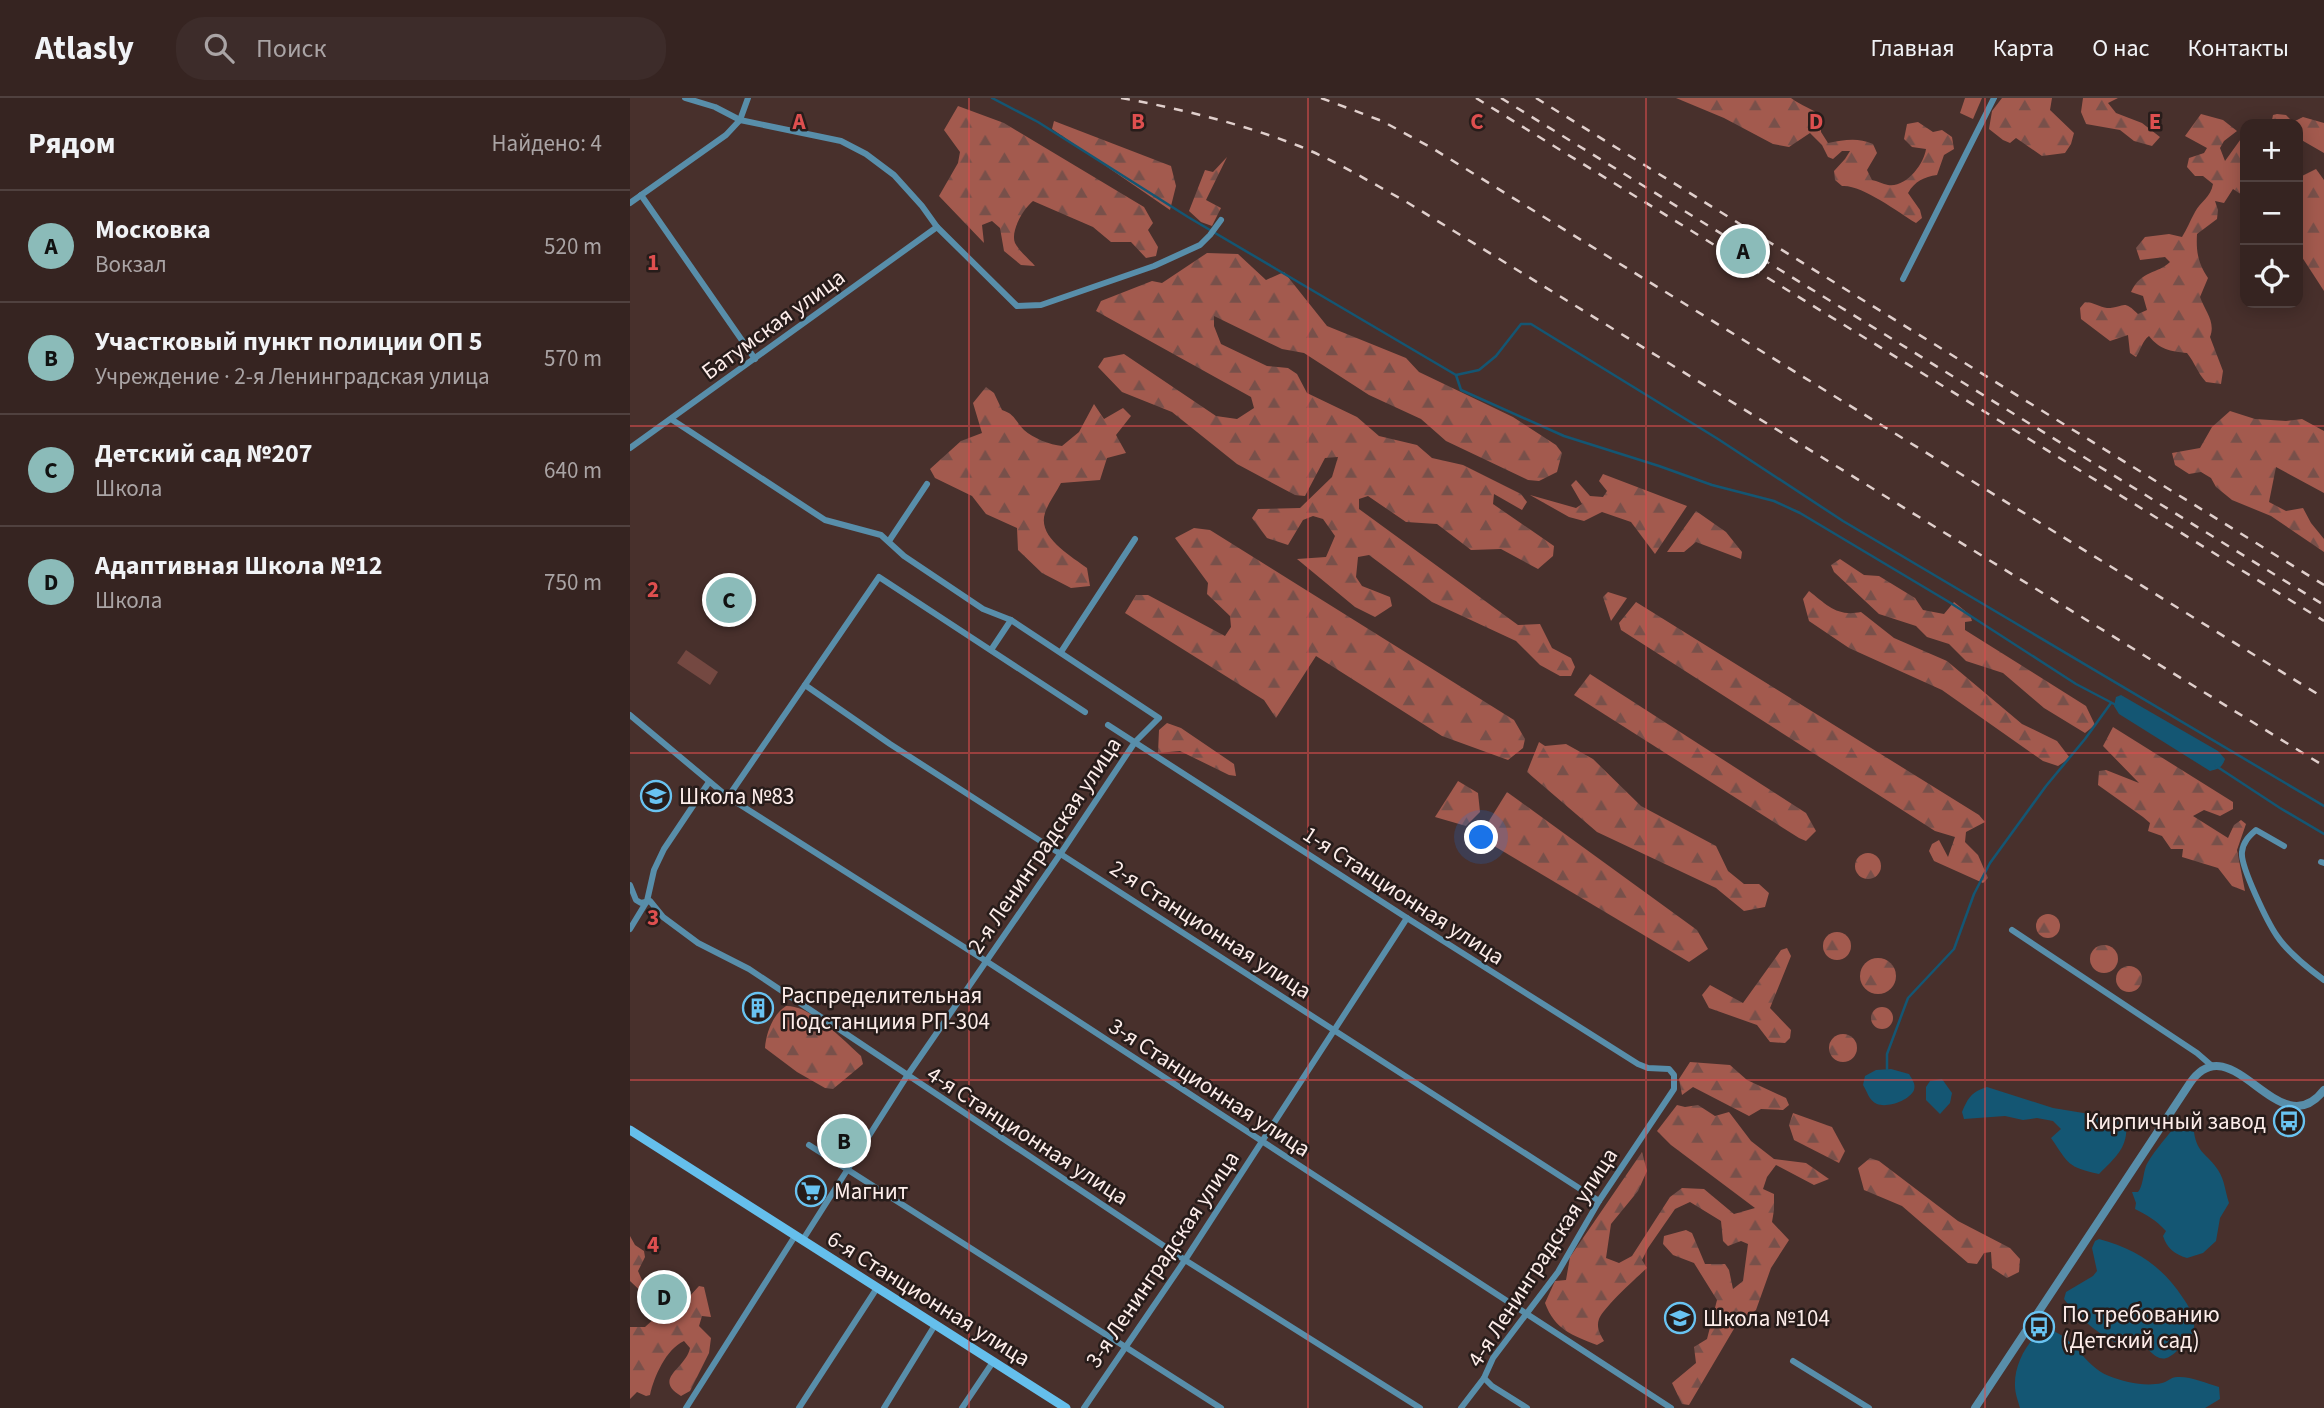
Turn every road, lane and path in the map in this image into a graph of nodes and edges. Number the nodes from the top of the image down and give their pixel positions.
1 (685, 98) edge
2 (748, 98) edge
3 (1994, 98) edge
4 (740, 120) junction
5 (641, 195) junction
6 (630, 203) edge
7 (1221, 220) dead end
8 (937, 227) junction
9 (1903, 279) dead end
10 (755, 359) junction
11 (671, 419) junction
12 (630, 448) edge
13 (927, 484) dead end
14 (1135, 540) dead end
15 (889, 541) junction
16 (1011, 620) junction
17 (991, 650) junction
18 (1061, 652) junction
19 (805, 685) junction
20 (1085, 712) dead end
21 (630, 715) edge
22 (1108, 725) dead end
23 (1135, 742) junction
24 (709, 782) junction
25 (728, 797) junction
26 (2284, 846) dead end
27 (1061, 853) junction
28 (630, 885) edge
29 (647, 901) junction
30 (1407, 918) junction
31 (630, 929) edge
32 (2011, 930) dead end
33 (986, 961) junction
34 (2324, 980) edge
35 (1334, 1030) junction
36 (2212, 1066) junction
37 (907, 1076) junction
38 (1674, 1089) joint
39 (2324, 1090) edge
40 (630, 1130) edge
41 (1261, 1142) junction
42 (809, 1145) dead end
43 (847, 1170) junction
44 (1599, 1201) junction
45 (799, 1238) junction
46 (1185, 1260) junction
47 (877, 1288) junction
48 (1527, 1315) junction
49 (935, 1325) junction
50 (1125, 1348) junction
51 (1793, 1361) dead end
52 (993, 1362) junction
53 (1485, 1378) junction
54 (686, 1408) edge
55 (799, 1408) edge
56 (884, 1408) edge
57 (962, 1408) edge
58 (1066, 1408) edge
59 (1084, 1408) edge
60 (1221, 1408) edge
61 (1420, 1408) edge
62 (1461, 1408) edge
63 (1527, 1408) edge
64 (1671, 1408) edge
65 (1869, 1408) edge
66 (1975, 1408) edge

1 - 4 street
2 - 4 street
3 - 9 street
4 - 5 street
4 - 8 street
5 - 6 street
5 - 10 street
7 - 8 street
8 - 10 street, Батумская улица
10 - 11 street, Батумская улица
11 - 12 street, Батумская улица
11 - 15 street
13 - 15 street
14 - 18 street
15 - 16 street
16 - 17 street
16 - 18 street
17 - 19 street
17 - 20 street
18 - 23 street, 2-я Ленинградская улица
19 - 25 street
19 - 27 street, 2-я Станционная улица
21 - 24 street, 3-я Станционная улица
22 - 23 street, 1-я Станционная улица
23 - 27 street, 2-я Ленинградская улица
23 - 30 street, 1-я Станционная улица
24 - 25 street, 3-я Станционная улица
24 - 29 street
25 - 33 street, 3-я Станционная улица
26 - 34 street
27 - 33 street, 2-я Ленинградская улица
27 - 35 street, 2-я Станционная улица
28 - 29 street, 4-я Станционная улица
29 - 31 street
29 - 37 street, 4-я Станционная улица
30 - 35 street, 3-я Ленинградская улица
30 - 38 street, 1-я Станционная улица
32 - 36 street
33 - 37 street, 2-я Ленинградская улица
33 - 41 street, 3-я Станционная улица
35 - 41 street, 3-я Ленинградская улица
35 - 44 street, 2-я Станционная улица
36 - 39 street
36 - 66 street
37 - 43 street, 2-я Ленинградская улица
37 - 46 street, 4-я Станционная улица
38 - 44 street, 4-я Ленинградская улица
40 - 45 main road, 6-я Станционная улица
41 - 46 street, 3-я Ленинградская улица
41 - 48 street, 3-я Станционная улица
42 - 43 street
43 - 45 street, 2-я Ленинградская улица
43 - 50 street
44 - 48 street, 4-я Ленинградская улица
45 - 47 main road, 6-я Станционная улица
45 - 54 street, 2-я Ленинградская улица
46 - 50 street, 3-я Ленинградская улица
46 - 61 street, 4-я Станционная улица
47 - 49 main road, 6-я Станционная улица
47 - 55 street
48 - 53 street, 4-я Ленинградская улица
48 - 64 street, 3-я Станционная улица
49 - 52 main road, 6-я Станционная улица
49 - 56 street
50 - 59 street, 3-я Ленинградская улица
50 - 60 street
51 - 65 street
52 - 57 street
52 - 58 main road, 6-я Станционная улица
53 - 62 street, 4-я Ленинградская улица
53 - 63 street

